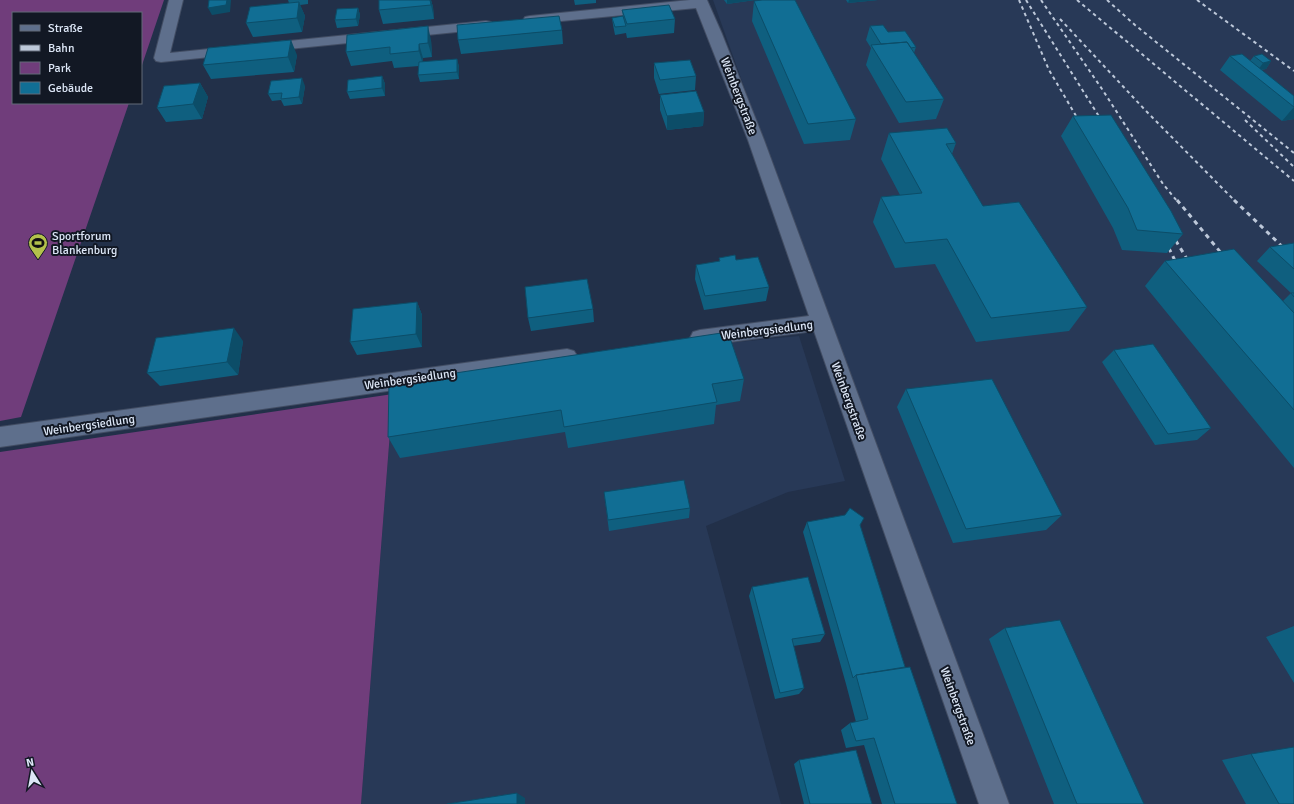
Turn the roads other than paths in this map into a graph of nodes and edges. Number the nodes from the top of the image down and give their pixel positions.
1 (176, 0) edge
2 (701, 1) edge
3 (513, 22) edge
4 (498, 24) edge
5 (820, 323) junction
6 (684, 340) edge
7 (590, 354) edge
8 (0, 437) edge
9 (994, 804) edge

1 - 4 street
2 - 3 street
2 - 5 street, Weinbergstraße
5 - 6 street, Weinbergsiedlung
5 - 9 street, Weinbergstraße
7 - 8 street, Weinbergsiedlung

